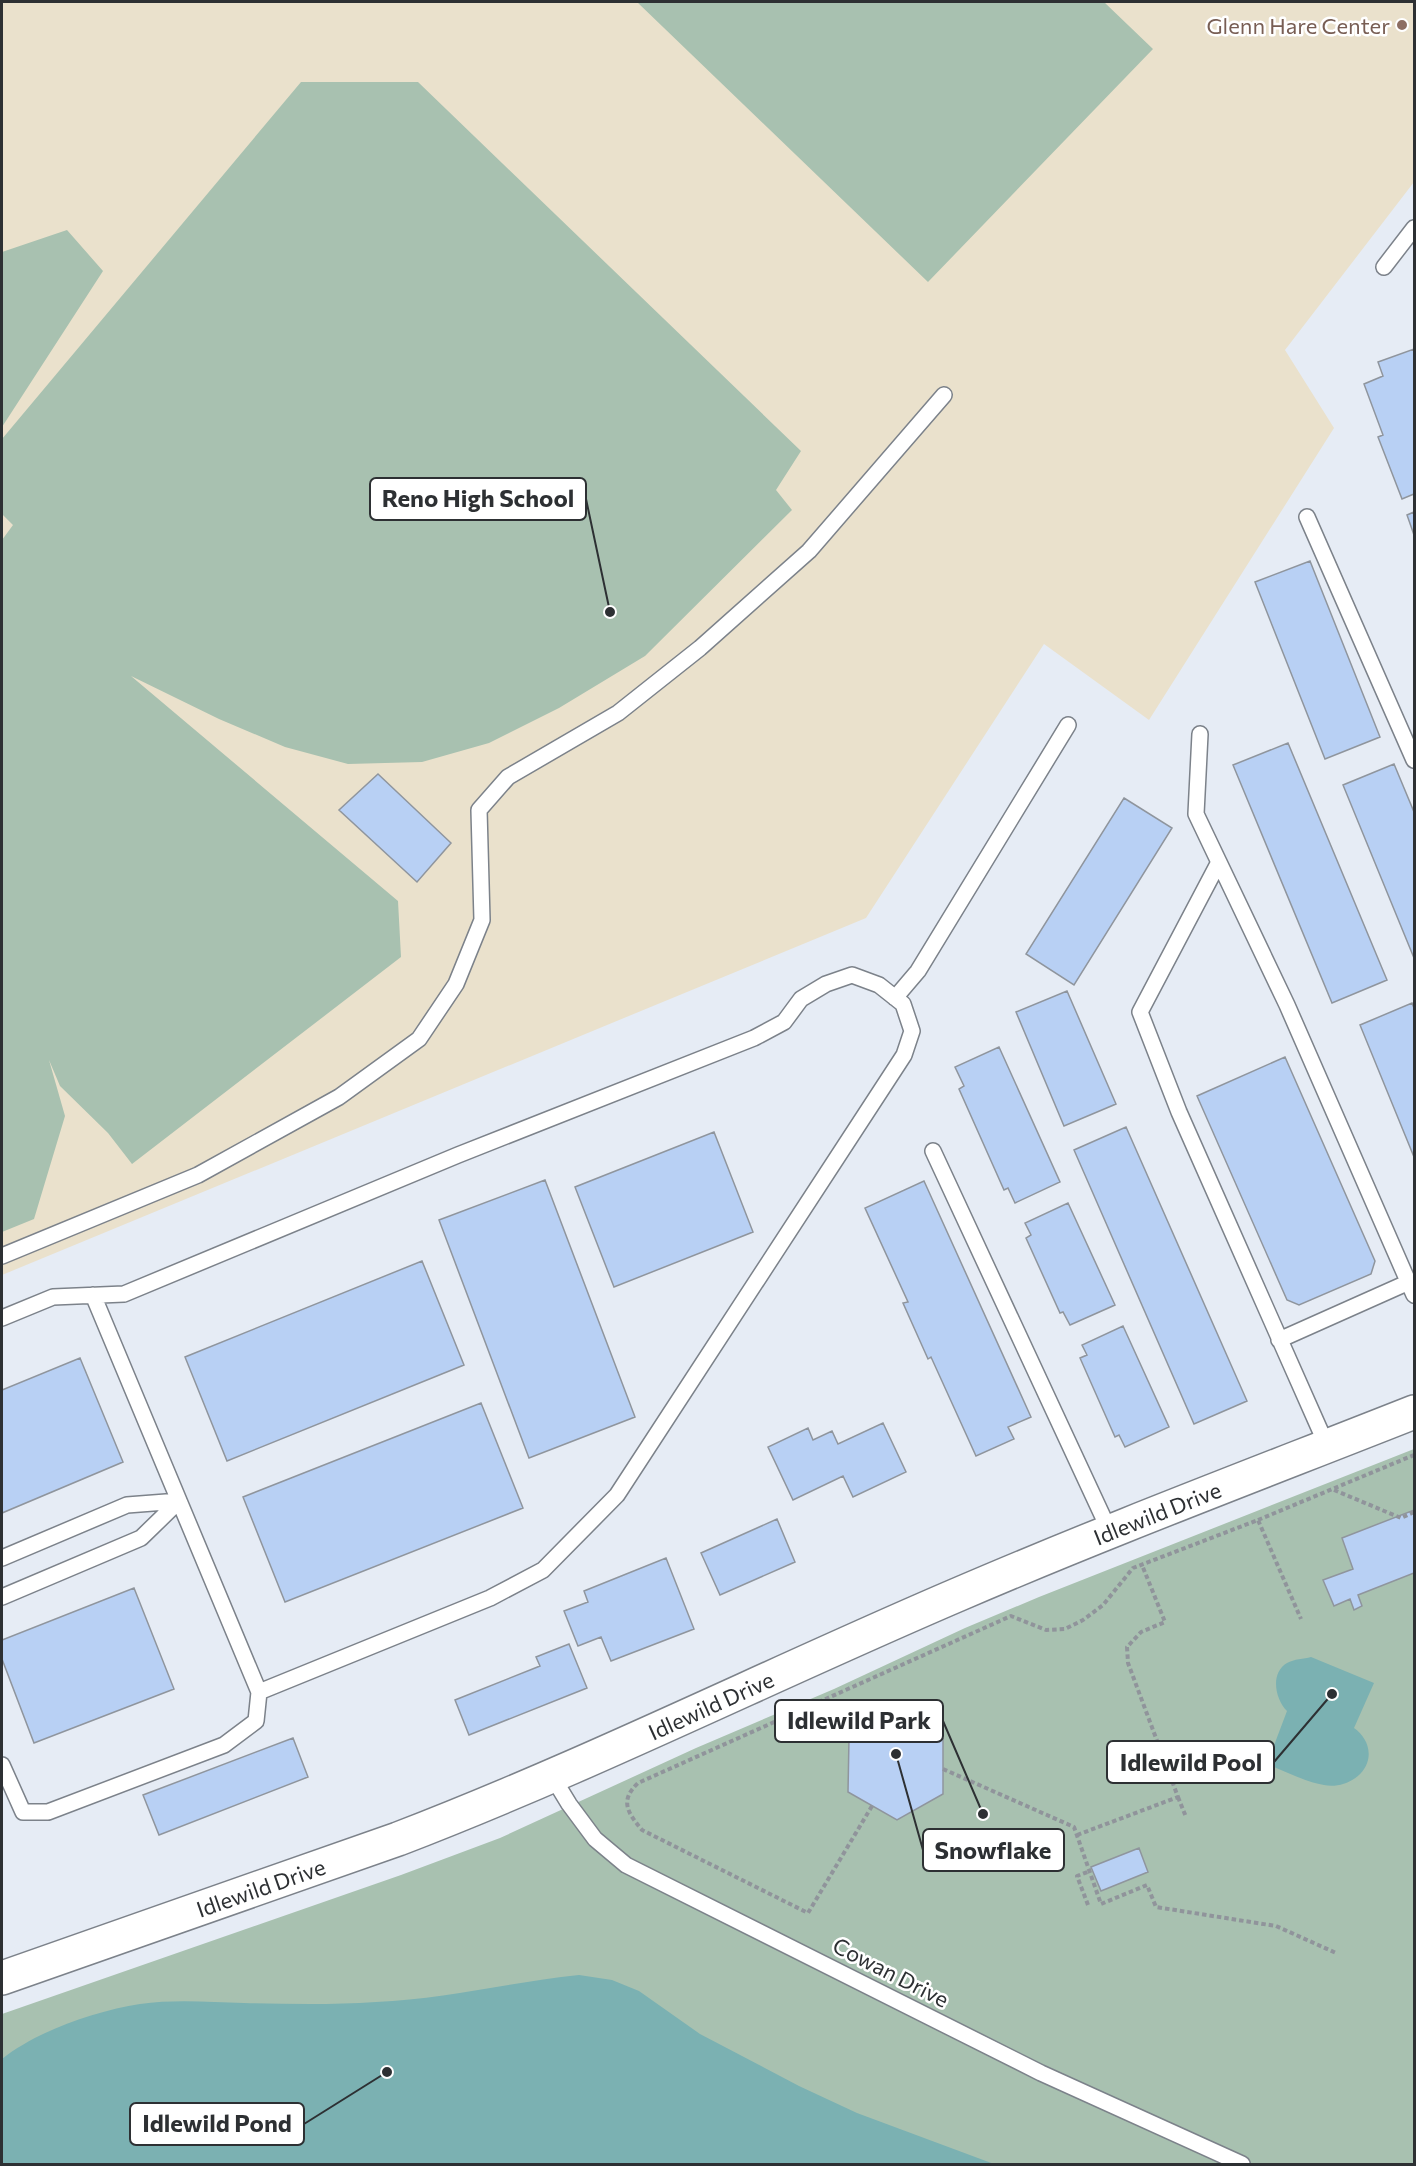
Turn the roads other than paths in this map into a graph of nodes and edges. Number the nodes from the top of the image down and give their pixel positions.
1 (1414, 228) edge
2 (1384, 267) dead end
3 (944, 395) dead end
4 (1307, 517) dead end
5 (1068, 725) dead end
6 (1200, 734) dead end
7 (1414, 760) edge
8 (1219, 862) junction
9 (895, 998) junction
10 (933, 1151) dead end
11 (2, 1256) edge
12 (1412, 1289) edge
13 (93, 1294) junction
14 (2, 1318) edge
15 (1279, 1340) junction
16 (1414, 1412) edge
17 (1327, 1446) junction
18 (179, 1501) junction
19 (1110, 1532) junction
20 (2, 1558) edge
21 (2, 1598) edge
22 (259, 1692) junction
23 (2, 1765) edge
24 (552, 1776) junction
25 (2, 1978) edge
26 (1242, 2164) edge

1 - 2 lane
3 - 11 lane
4 - 7 lane
5 - 9 lane
6 - 8 lane
8 - 12 lane
8 - 15 lane
9 - 13 lane
9 - 22 lane
10 - 19 lane
12 - 15 lane
13 - 14 lane
13 - 18 lane
15 - 17 lane
16 - 17 street, Idlewild Drive
17 - 19 street, Idlewild Drive
18 - 20 lane
18 - 21 lane
18 - 22 lane
19 - 24 street, Idlewild Drive
22 - 23 lane
24 - 25 street, Idlewild Drive
24 - 26 lane, Cowan Drive

